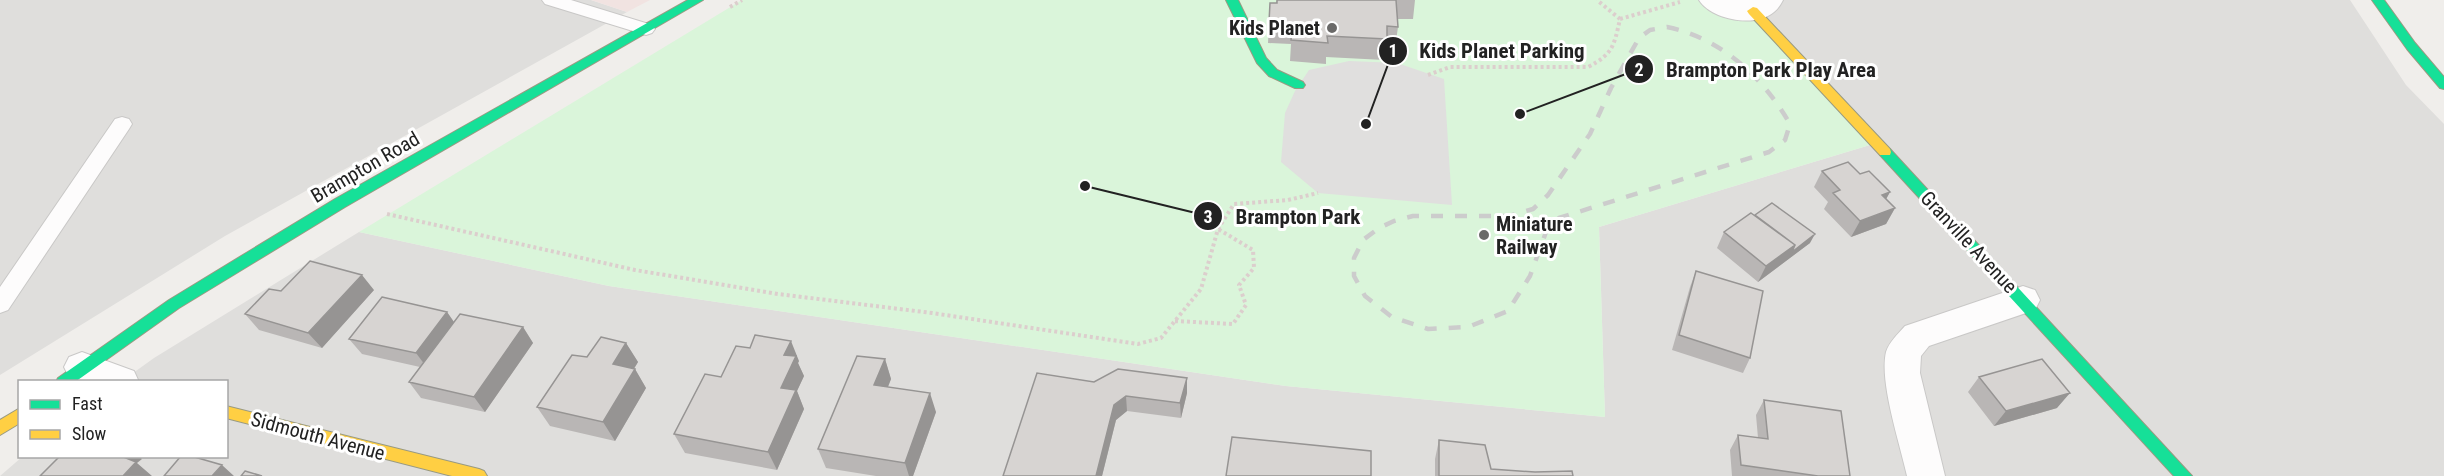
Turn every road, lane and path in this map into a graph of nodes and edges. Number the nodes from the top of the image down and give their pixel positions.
1 (551, 0) edge
2 (697, 0) edge
3 (1232, 0) edge
4 (1597, 0) edge
5 (1688, 0) edge
6 (1713, 0) edge
7 (2378, 0) edge
8 (1761, 5) edge
9 (1620, 20) junction
10 (646, 29) junction
11 (1428, 75) dead end
12 (1299, 85) dead end
13 (2444, 85) edge
14 (122, 124) dead end
15 (1318, 192) dead end
16 (340, 203) junction
17 (1218, 229) junction
18 (2023, 300) junction
19 (0, 304) edge
20 (1175, 321) junction
21 (72, 374) edge
22 (114, 380) edge
23 (228, 413) edge
24 (18, 416) edge
25 (0, 429) edge
26 (479, 476) edge
27 (1926, 476) edge
28 (2184, 476) edge

1 - 10 lane
2 - 10 main road, Brampton Road
3 - 12 main road
4 - 9 path
5 - 9 path
6 - 8 street, Granville Avenue
7 - 13 main road
8 - 18 main road, Granville Avenue
9 - 11 path
10 - 16 main road, Brampton Road
14 - 19 lane
15 - 17 path
16 - 20 path
16 - 21 main road, Brampton Road
17 - 20 path
17 - 20 path
18 - 27 street
18 - 28 main road, Granville Avenue
21 - 22 street
23 - 26 main road, Sidmouth Avenue
24 - 25 main road

